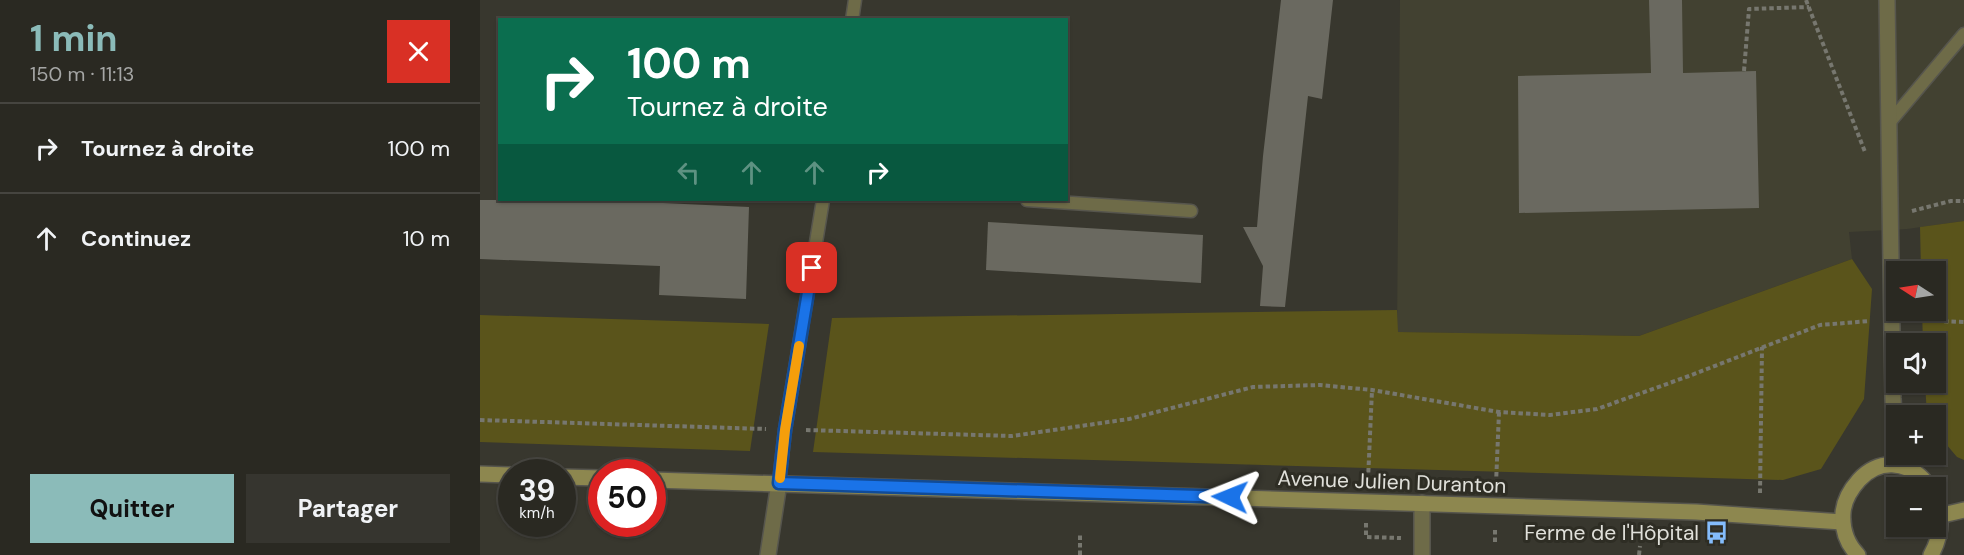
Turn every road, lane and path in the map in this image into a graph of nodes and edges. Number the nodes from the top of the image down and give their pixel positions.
1 (855, 0) edge
2 (1806, 0) edge
3 (1887, 0) edge
4 (1809, 7) junction
5 (852, 18) edge
6 (1964, 34) edge
7 (1744, 71) dead end
8 (1889, 123) junction
9 (1866, 154) dead end
10 (823, 201) edge
11 (1042, 201) edge
12 (1964, 201) edge
13 (1191, 211) dead end
14 (1890, 216) junction
15 (1891, 261) edge
16 (1886, 320) edge
17 (1893, 321) edge
18 (1940, 321) edge
19 (1964, 322) edge
20 (1762, 347) junction
21 (1893, 405) edge
22 (1498, 412) junction
23 (480, 420) edge
24 (785, 430) junction
25 (1897, 465) joint
26 (480, 474) edge
27 (498, 475) edge
28 (666, 480) edge
29 (779, 483) junction
30 (1760, 494) dead end
31 (1422, 503) junction
32 (1495, 506) junction
33 (1964, 510) edge
34 (1947, 514) junction
35 (1842, 522) junction
36 (1080, 534) dead end
37 (1495, 542) dead end
38 (1640, 546) dead end
39 (768, 555) edge
40 (1080, 555) edge
41 (1422, 555) edge
42 (1640, 555) edge
43 (1858, 555) edge
44 (1931, 555) edge

1 - 5 lane
2 - 4 path
3 - 8 street
4 - 7 path
4 - 9 path
6 - 8 lane
8 - 14 street
10 - 24 lane
11 - 13 lane
12 - 14 path
14 - 15 street
16 - 20 path
17 - 21 street
18 - 19 path
20 - 22 path
20 - 30 path
22 - 24 path
22 - 32 path
23 - 24 path
24 - 29 lane
25 - 34 main road
25 - 35 main road
26 - 27 main road
28 - 29 main road, Avenue Julien Duranton
29 - 31 main road, Avenue Julien Duranton
29 - 39 street
31 - 32 main road, Avenue Julien Duranton
31 - 41 street
32 - 35 main road, Avenue Julien Duranton
32 - 37 path
33 - 34 main road
34 - 44 main road
35 - 43 main road
36 - 40 path
38 - 42 path

